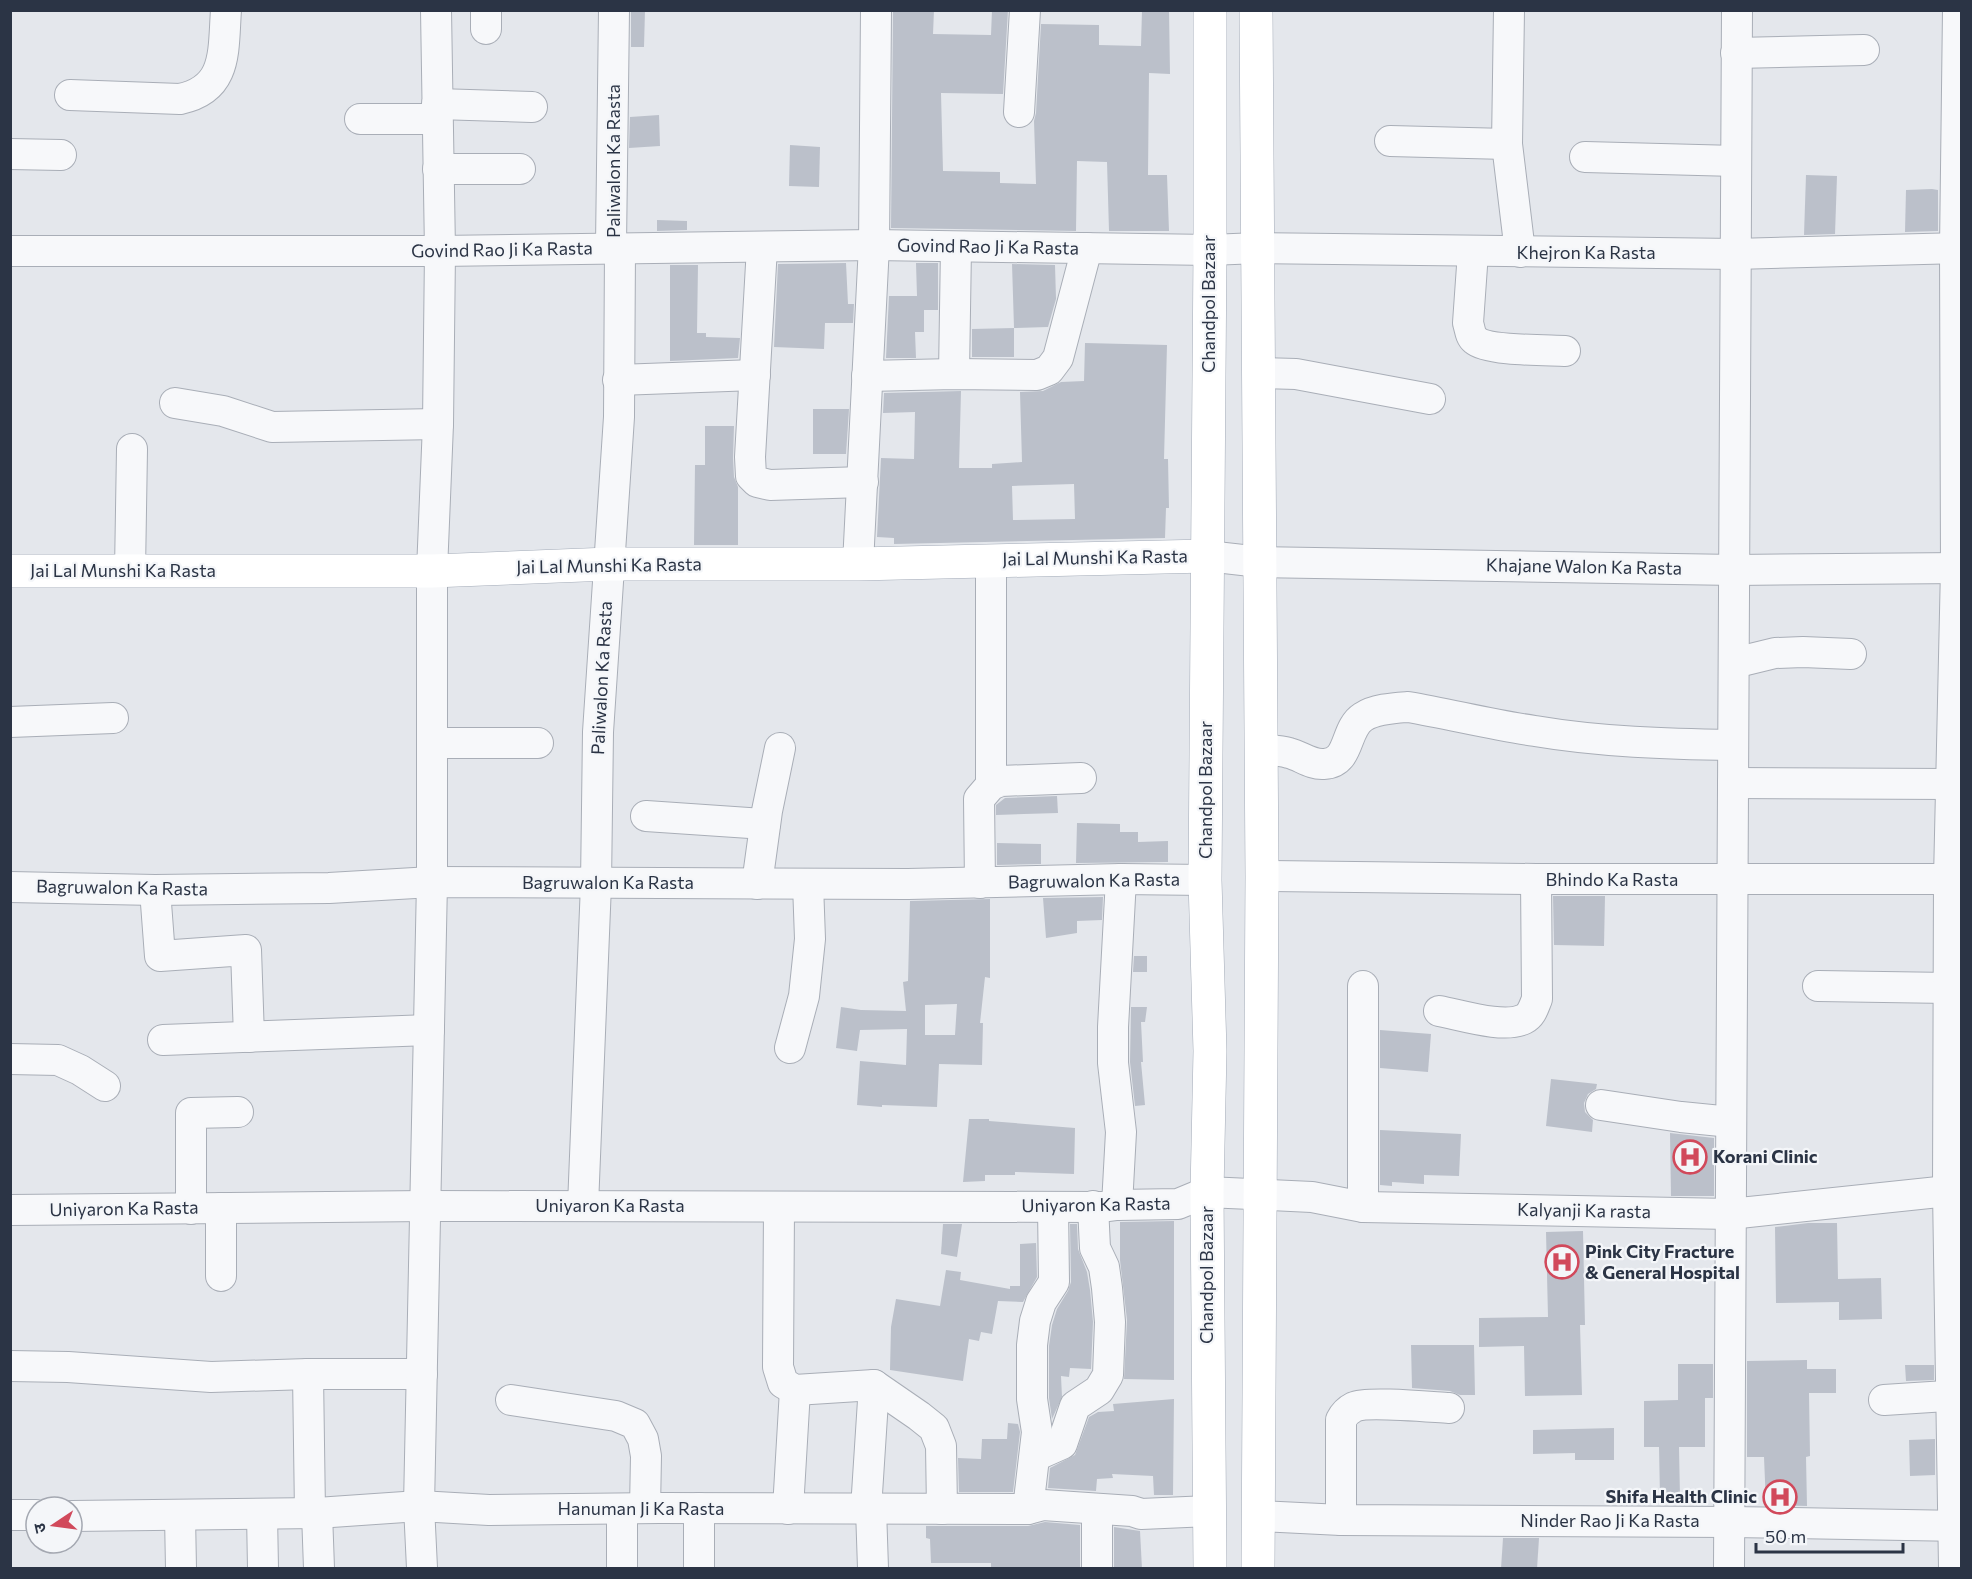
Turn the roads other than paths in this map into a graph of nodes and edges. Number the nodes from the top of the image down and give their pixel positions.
1 (226, 10) edge
2 (436, 10) edge
3 (614, 10) edge
4 (876, 10) edge
5 (1025, 10) edge
6 (1209, 10) edge
7 (1256, 10) edge
8 (1509, 10) edge
9 (1737, 10) edge
10 (1958, 10) edge
11 (1864, 50) dead end
12 (1736, 52) junction
13 (70, 95) dead end
14 (532, 107) dead end
15 (1019, 111) dead end
16 (437, 112) junction
17 (360, 119) dead end
18 (1389, 141) dead end
19 (1507, 144) junction
20 (10, 154) edge
21 (62, 155) dead end
22 (1585, 157) dead end
23 (1736, 161) junction
24 (438, 169) junction
25 (520, 169) dead end
26 (874, 245) junction
27 (762, 247) junction
28 (956, 247) junction
29 (1087, 248) junction
30 (1258, 248) junction
31 (1958, 248) edge
32 (620, 249) junction
33 (1210, 250) junction
34 (10, 251) edge
35 (440, 251) junction
36 (1473, 252) junction
37 (1520, 252) junction
38 (1735, 254) junction
39 (1565, 351) dead end
40 (1259, 373) junction
41 (954, 374) junction
42 (755, 375) junction
43 (867, 376) junction
44 (618, 380) junction
45 (1430, 399) dead end
46 (175, 403) dead end
47 (438, 424) junction
48 (132, 449) dead end
49 (863, 482) junction
50 (1207, 556) junction
51 (991, 561) junction
52 (1260, 562) junction
53 (609, 564) junction
54 (858, 564) junction
55 (1959, 568) edge
56 (1735, 570) junction
57 (10, 571) edge
58 (130, 571) junction
59 (432, 571) junction
60 (1851, 654) dead end
61 (1734, 663) junction
62 (113, 718) dead end
63 (10, 722) edge
64 (432, 743) junction
65 (538, 743) dead end
66 (1733, 745) junction
67 (780, 748) dead end
68 (1262, 750) junction
69 (1081, 778) dead end
70 (1733, 783) junction
71 (1951, 784) junction
72 (991, 785) junction
73 (646, 816) dead end
74 (765, 824) junction
75 (1262, 876) junction
76 (1121, 879) junction
77 (1536, 879) junction
78 (1955, 879) edge
79 (1205, 880) junction
80 (1732, 880) junction
81 (432, 882) junction
82 (980, 883) junction
83 (596, 884) junction
84 (757, 884) junction
85 (808, 884) junction
86 (10, 886) edge
87 (155, 890) junction
88 (1363, 986) dead end
89 (1818, 986) dead end
90 (1949, 988) junction
91 (1439, 1011) dead end
92 (429, 1030) junction
93 (249, 1037) junction
94 (163, 1040) dead end
95 (790, 1048) dead end
96 (10, 1059) edge
97 (105, 1086) dead end
98 (1601, 1105) dead end
99 (237, 1112) dead end
100 (1731, 1122) junction
101 (1207, 1192) junction
102 (1955, 1192) edge
103 (1259, 1193) junction
104 (1105, 1205) junction
105 (426, 1206) junction
106 (584, 1206) junction
107 (779, 1207) junction
108 (1053, 1207) junction
109 (1363, 1207) junction
110 (221, 1208) junction
111 (190, 1209) junction
112 (10, 1210) edge
113 (1730, 1214) junction
114 (221, 1276) dead end
115 (10, 1366) edge
116 (308, 1374) junction
117 (422, 1374) junction
118 (874, 1385) junction
119 (795, 1390) junction
120 (1956, 1396) edge
121 (511, 1400) dead end
122 (1884, 1400) dead end
123 (1449, 1408) dead end
124 (1035, 1456) junction
125 (419, 1506) junction
126 (699, 1508) junction
127 (634, 1509) junction
128 (788, 1509) junction
129 (869, 1509) junction
130 (942, 1509) junction
131 (1028, 1509) junction
132 (1097, 1509) junction
133 (1209, 1511) junction
134 (313, 1513) junction
135 (262, 1514) junction
136 (180, 1515) junction
137 (84, 1516) edge
138 (1258, 1516) junction
139 (1341, 1520) junction
140 (1731, 1521) junction
141 (1957, 1526) edge
142 (181, 1569) edge
143 (262, 1569) edge
144 (319, 1569) edge
145 (422, 1569) edge
146 (622, 1569) edge
147 (699, 1569) edge
148 (873, 1569) edge
149 (1097, 1569) edge
150 (1210, 1569) edge
151 (1258, 1569) edge
152 (1729, 1569) edge
153 (1954, 1569) edge

1 - 13 street
2 - 16 street
3 - 32 street, Paliwalon Ka Rasta
4 - 26 street
5 - 15 street
6 - 33 main road, Chandpol Bazaar
7 - 30 main road
8 - 19 street
9 - 12 street
10 - 31 street
11 - 12 street
12 - 23 street
14 - 16 street
16 - 17 street
16 - 24 street
18 - 19 street
19 - 37 street
20 - 21 street
22 - 23 street
23 - 38 street
24 - 25 street
24 - 35 street
26 - 27 street, Govind Rao Ji Ka Rasta
26 - 28 street, Govind Rao Ji Ka Rasta
26 - 43 street
27 - 32 street, Govind Rao Ji Ka Rasta
27 - 42 street
28 - 29 street, Govind Rao Ji Ka Rasta
28 - 41 street
29 - 33 street, Govind Rao Ji Ka Rasta
29 - 41 street
30 - 33 street, Khejron Ka Rasta
30 - 36 street, Khejron Ka Rasta
30 - 40 main road
31 - 38 street, Khejron Ka Rasta
31 - 55 street
32 - 35 street, Govind Rao Ji Ka Rasta
32 - 44 street, Paliwalon Ka Rasta
33 - 50 main road, Chandpol Bazaar
34 - 35 street, Govind Rao Ji Ka Rasta
35 - 47 street
36 - 37 street, Khejron Ka Rasta
36 - 39 street
37 - 38 street, Khejron Ka Rasta
38 - 56 street
40 - 45 street
40 - 52 main road
41 - 43 street
42 - 44 street
42 - 49 street
43 - 49 street
44 - 53 street, Paliwalon Ka Rasta
46 - 47 street
47 - 59 street
48 - 58 street
49 - 54 street
50 - 51 main road, Jai Lal Munshi Ka Rasta
50 - 52 street, Khajane Walon Ka Rasta
50 - 79 main road, Chandpol Bazaar
51 - 54 main road, Jai Lal Munshi Ka Rasta
51 - 72 street
52 - 56 street, Khajane Walon Ka Rasta
52 - 68 main road
53 - 54 main road, Jai Lal Munshi Ka Rasta
53 - 59 main road, Jai Lal Munshi Ka Rasta
53 - 83 street, Paliwalon Ka Rasta
55 - 56 street, Khajane Walon Ka Rasta
55 - 71 street
56 - 61 street
57 - 58 main road, Jai Lal Munshi Ka Rasta
58 - 59 main road, Jai Lal Munshi Ka Rasta
59 - 64 street
60 - 61 street
61 - 66 street
62 - 63 street
64 - 65 street
64 - 81 street
66 - 68 street
66 - 70 street
67 - 74 street
68 - 75 main road
69 - 72 street
70 - 71 street
70 - 80 street
71 - 78 street
72 - 82 street
73 - 74 street
74 - 84 street
75 - 77 street, Bhindo Ka Rasta
75 - 103 main road
76 - 79 street, Bagruwalon Ka Rasta
76 - 82 street, Bagruwalon Ka Rasta
76 - 104 street
77 - 80 street, Bhindo Ka Rasta
77 - 91 street
78 - 80 street, Bhindo Ka Rasta
78 - 90 street
79 - 101 main road, Chandpol Bazaar
80 - 100 street
81 - 83 street, Bagruwalon Ka Rasta
81 - 87 street, Bagruwalon Ka Rasta
81 - 92 street
82 - 85 street, Bagruwalon Ka Rasta
83 - 84 street, Bagruwalon Ka Rasta
83 - 106 street, Paliwalon Ka Rasta
84 - 85 street, Bagruwalon Ka Rasta
85 - 95 street
86 - 87 street, Bagruwalon Ka Rasta
87 - 93 street
88 - 109 street
89 - 90 street
90 - 102 street
92 - 93 street
92 - 105 street
93 - 94 street
96 - 97 street
98 - 100 street
99 - 111 street
100 - 113 street
101 - 103 street, Kalyanji Ka rasta
101 - 104 street, Uniyaron Ka Rasta
101 - 133 main road, Chandpol Bazaar
102 - 113 street, Kalyanji Ka rasta
102 - 120 street
103 - 109 street, Kalyanji Ka rasta
103 - 138 main road
104 - 108 street, Uniyaron Ka Rasta
104 - 124 street
105 - 106 street, Uniyaron Ka Rasta
105 - 110 street, Uniyaron Ka Rasta
105 - 117 street
106 - 107 street, Uniyaron Ka Rasta
107 - 108 street, Uniyaron Ka Rasta
107 - 119 street
108 - 124 street
109 - 113 street, Kalyanji Ka rasta
110 - 111 street, Uniyaron Ka Rasta
110 - 114 street
111 - 112 street, Uniyaron Ka Rasta
113 - 140 street
115 - 116 street
116 - 117 street
116 - 134 street
117 - 125 street
118 - 119 street
118 - 129 street
118 - 130 street
119 - 128 street
120 - 122 street
120 - 141 street
121 - 127 street
123 - 139 street
124 - 131 street
125 - 127 street, Hanuman Ji Ka Rasta
125 - 134 street, Hanuman Ji Ka Rasta
125 - 145 street
126 - 127 street, Hanuman Ji Ka Rasta
126 - 128 street, Hanuman Ji Ka Rasta
126 - 147 street
127 - 146 street
128 - 129 street, Hanuman Ji Ka Rasta
129 - 130 street, Hanuman Ji Ka Rasta
129 - 148 street
130 - 131 street, Hanuman Ji Ka Rasta
131 - 132 street, Hanuman Ji Ka Rasta
132 - 133 street, Hanuman Ji Ka Rasta
132 - 149 street
133 - 150 main road, Chandpol Bazaar
134 - 135 street, Hanuman Ji Ka Rasta
134 - 144 street
135 - 136 street, Hanuman Ji Ka Rasta
135 - 143 street
136 - 137 street, Hanuman Ji Ka Rasta
136 - 142 street
138 - 139 street, Ninder Rao Ji Ka Rasta
138 - 151 main road
139 - 140 street, Ninder Rao Ji Ka Rasta
140 - 141 street, Ninder Rao Ji Ka Rasta
140 - 152 street
141 - 153 street

